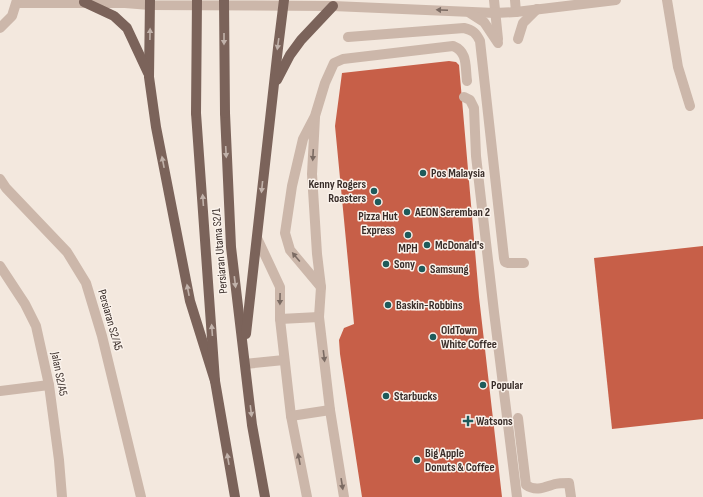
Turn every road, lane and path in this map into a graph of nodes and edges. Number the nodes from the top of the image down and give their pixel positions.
1 (197, 0) edge
2 (224, 0) edge
3 (494, 0) edge
4 (514, 0) edge
5 (616, 0) edge
6 (666, 0) edge
7 (17, 1) edge
8 (84, 2) junction
9 (150, 2) edge
10 (284, 3) edge
11 (333, 6) junction
12 (537, 9) junction
13 (468, 12) junction
14 (516, 12) junction
15 (495, 13) junction
16 (1, 29) edge
17 (348, 37) dead end
18 (518, 39) dead end
19 (149, 77) junction
20 (467, 81) dead end
21 (274, 86) junction
22 (464, 97) dead end
23 (690, 106) dead end
24 (315, 116) junction
25 (295, 171) junction
26 (312, 174) junction
27 (0, 179) edge
28 (257, 238) junction
29 (524, 263) dead end
30 (0, 266) edge
31 (321, 288) junction
32 (319, 317) junction
33 (280, 319) junction
34 (244, 352) junction
35 (284, 360) junction
36 (245, 364) junction
37 (216, 381) junction
38 (50, 385) junction
39 (0, 390) edge
40 (330, 410) junction
41 (291, 416) junction
42 (518, 418) dead end
43 (550, 492) edge
44 (62, 497) edge
45 (141, 497) edge
46 (234, 497) edge
47 (265, 497) edge
48 (307, 497) edge
49 (344, 497) edge
50 (517, 497) edge
51 (571, 497) edge

37 -> 1 main road, Persiaran Utama S2/1, bridge
2 -> 34 main road, Persiaran Utama S2/1, bridge
3 - 15 street
4 - 14 street
5 - 12 street
6 - 23 street
7 - 8 street
7 - 16 street
8 - 9 street
8 - 19 main road
9 - 10 street
19 -> 9 main road
10 - 11 street
10 -> 21 main road
13 -> 11 street
11 - 21 main road
12 - 14 street
12 - 18 street
13 - 15 street
13 - 15 street
14 - 15 street
17 - 29 street
37 -> 19 main road
20 - 24 street
21 -> 28 main road
22 - 50 street
24 - 25 street
24 -> 26 street
25 - 26 street
31 -> 25 street
26 - 31 street
27 - 45 street, Persiaran S2/A5
28 -> 33 street
28 - 34 main road
30 - 38 street, Jalan S2/A5
31 - 32 street
32 - 33 street
32 -> 40 street
33 - 35 street
34 - 36 main road, Persiaran Utama S2/1
35 - 36 street
35 - 41 street
36 -> 47 main road, Persiaran Utama S2/1
46 -> 37 main road, Persiaran Utama S2/1
38 - 39 street
38 - 44 street, Jalan S2/A5
40 - 41 street
40 -> 49 street
48 -> 41 street
42 - 43 street
43 - 51 street

